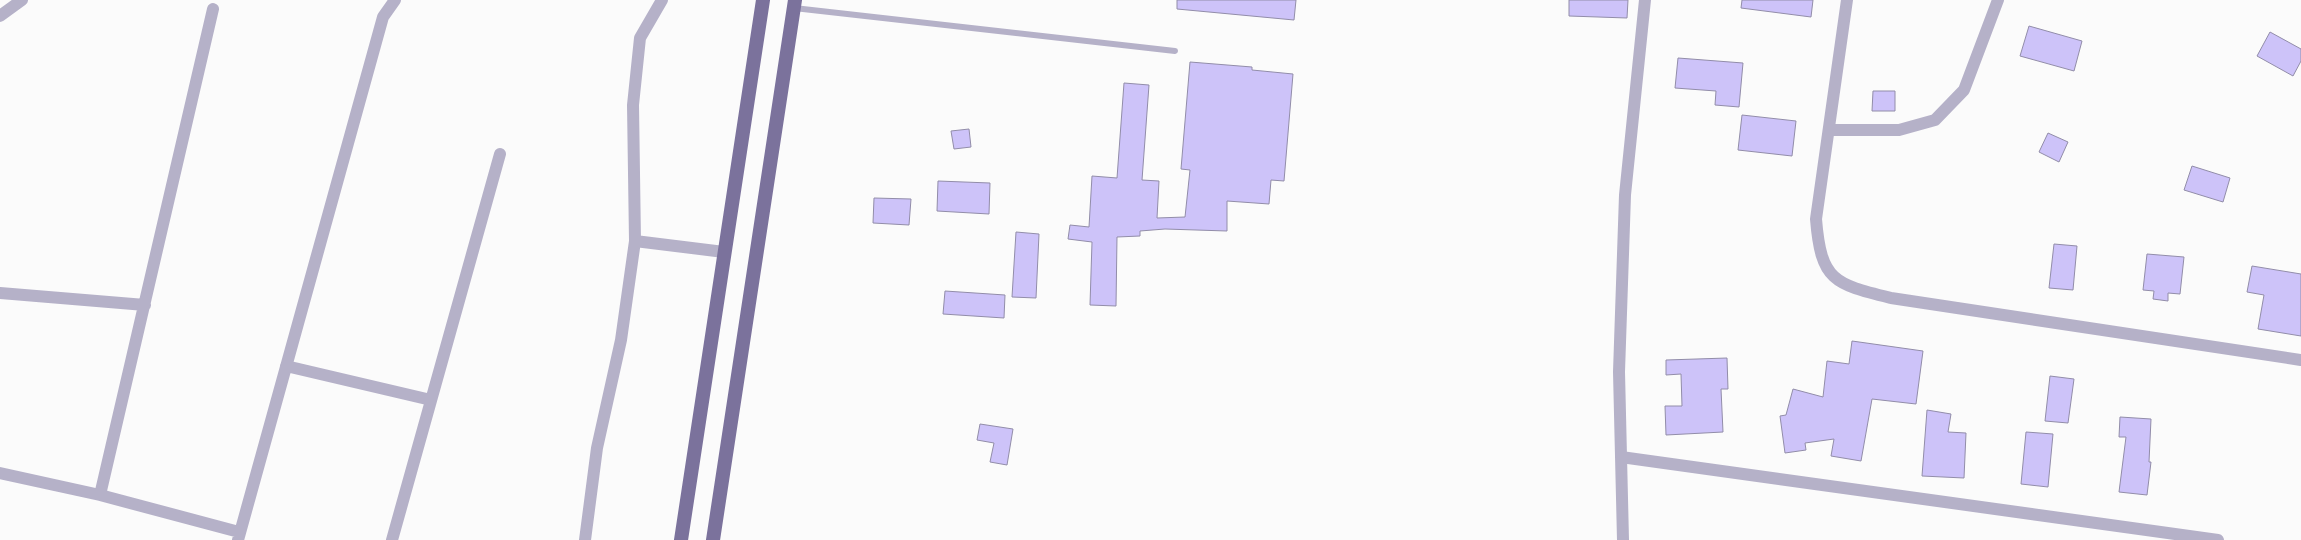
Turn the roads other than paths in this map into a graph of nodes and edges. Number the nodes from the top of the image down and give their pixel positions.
1 (22, 0) edge
2 (395, 0) edge
3 (662, 0) edge
4 (763, 0) edge
5 (1645, 0) edge
6 (1847, 0) edge
7 (1998, 0) edge
8 (794, 4) edge
9 (213, 9) dead end
10 (0, 16) edge
11 (1175, 51) dead end
12 (1829, 130) junction
13 (500, 154) dead end
14 (635, 241) junction
15 (724, 252) junction
16 (0, 293) edge
17 (145, 305) junction
18 (2301, 360) edge
19 (286, 366) junction
20 (431, 400) junction
21 (1621, 457) junction
22 (0, 473) edge
23 (100, 495) junction
24 (238, 536) edge
25 (392, 540) edge
26 (586, 540) edge
27 (681, 540) edge
28 (713, 540) edge
29 (1623, 540) edge
30 (2218, 540) edge

1 - 10 street
2 - 19 street
3 - 14 street
4 - 15 main road
5 - 21 street
6 - 12 street
7 - 12 street
8 - 11 lane
8 - 28 main road
9 - 17 street
12 - 18 street
13 - 20 street
14 - 15 street
14 - 26 street
15 - 27 main road
16 - 17 street
17 - 23 street
19 - 20 street
19 - 24 street
20 - 25 street
21 - 29 street
21 - 30 street
22 - 23 street
23 - 24 street

